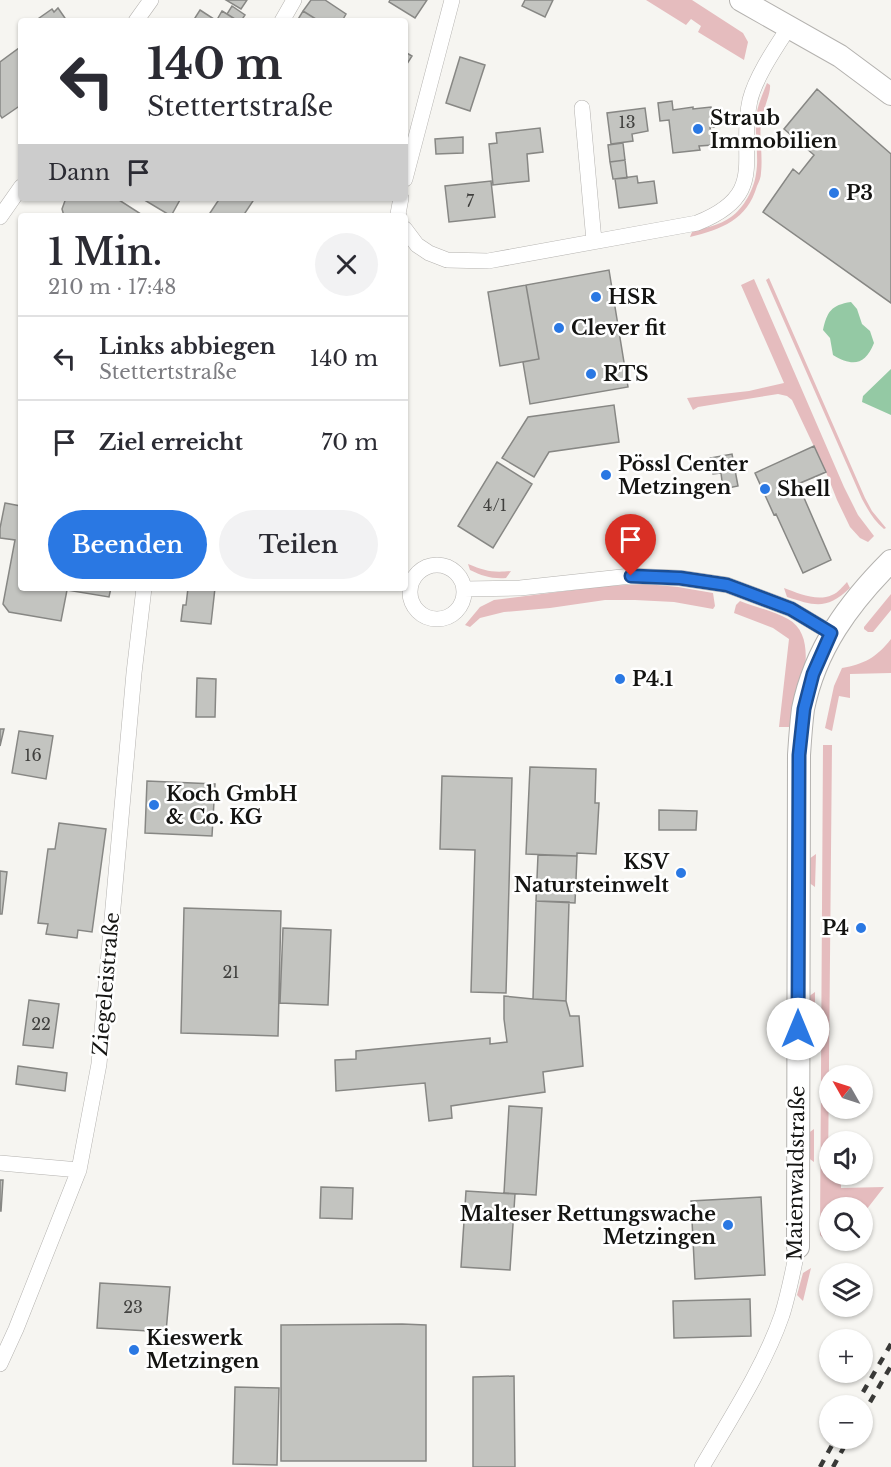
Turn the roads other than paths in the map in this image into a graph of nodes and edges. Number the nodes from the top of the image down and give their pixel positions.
1 (151, 0) edge
2 (294, 0) edge
3 (452, 0) edge
4 (741, 0) edge
5 (138, 18) edge
6 (284, 18) edge
7 (789, 27) junction
8 (891, 94) edge
9 (582, 108) dead end
10 (408, 168) edge
11 (18, 191) edge
12 (0, 217) edge
13 (408, 233) edge
14 (594, 242) junction
15 (891, 561) edge
16 (464, 589) dead end
17 (144, 591) edge
18 (831, 633) junction
19 (0, 1163) edge
20 (79, 1170) junction
21 (798, 1247) joint
22 (0, 1364) edge
23 (702, 1467) edge

1 - 5 street
2 - 6 street
3 - 10 street
4 - 7 street
7 - 8 street
7 - 14 street
9 - 14 street
11 - 12 street
13 - 14 street
15 - 18 street, Maienwaldstraße
16 - 18 street
17 - 20 street, Ziegeleistraße
18 - 21 street, Maienwaldstraße
19 - 20 street
20 - 22 street, Ziegeleistraße
21 - 23 street, Maienwaldstraße

